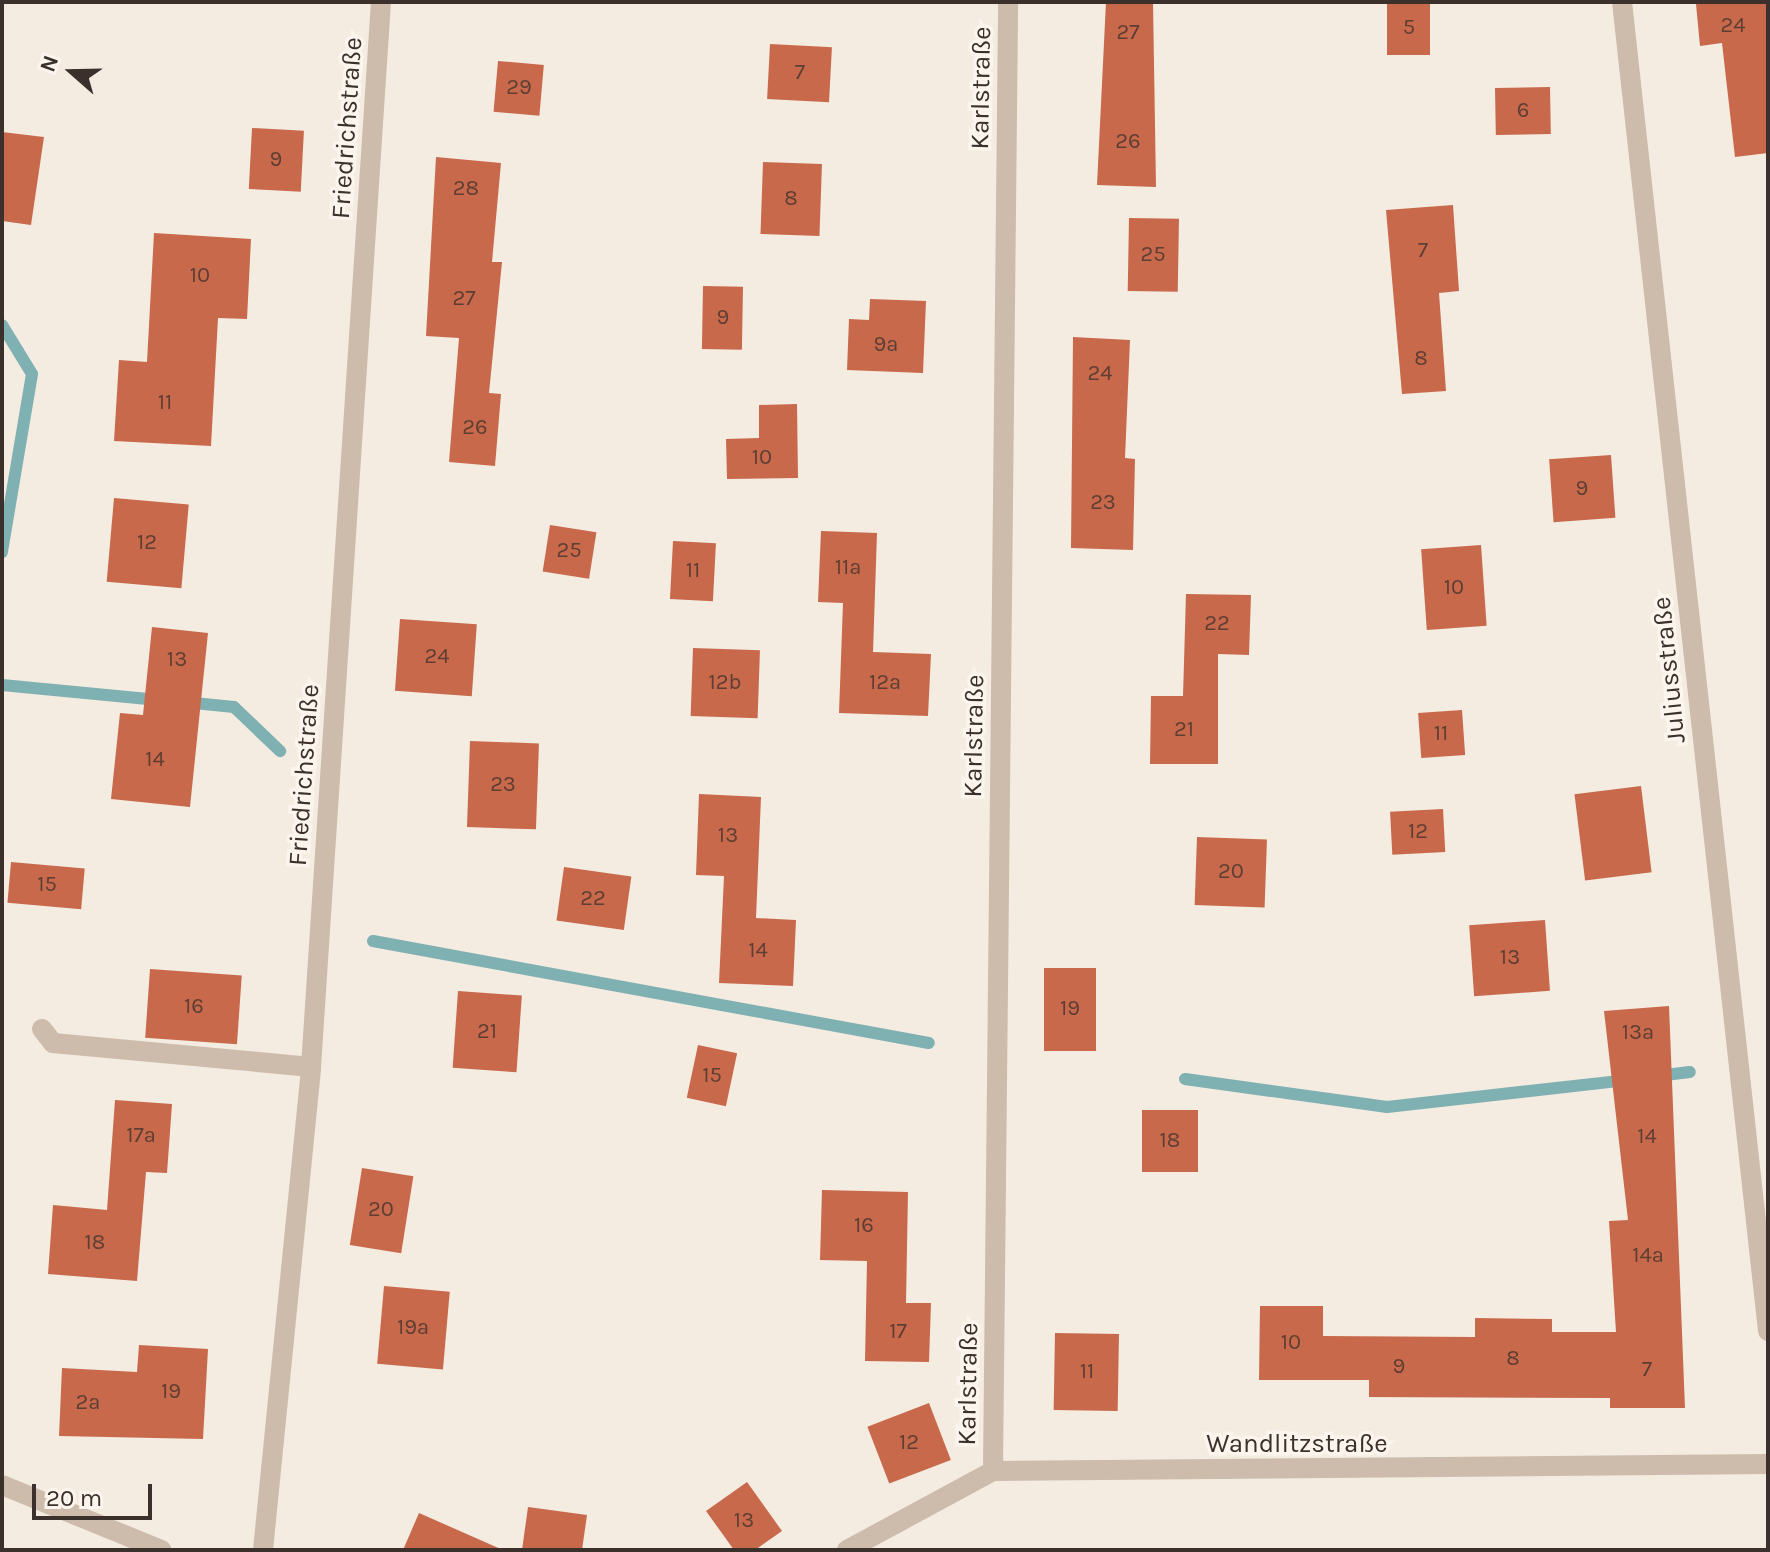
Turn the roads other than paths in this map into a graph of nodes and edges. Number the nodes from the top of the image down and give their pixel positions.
1 (381, 2) edge
2 (1008, 2) edge
3 (1622, 2) edge
4 (42, 1029) dead end
5 (311, 1067) junction
6 (1768, 1331) edge
7 (1768, 1464) edge
8 (993, 1471) junction
9 (2, 1485) edge
10 (161, 1550) edge
11 (263, 1550) edge
12 (847, 1550) edge

1 - 5 street, Friedrichstraße
2 - 8 street, Karlstraße
3 - 6 street, Juliusstraße
4 - 5 street
5 - 11 street, Friedrichstraße
7 - 8 street, Wandlitzstraße
8 - 12 street, Wandlitzstraße
9 - 10 street

